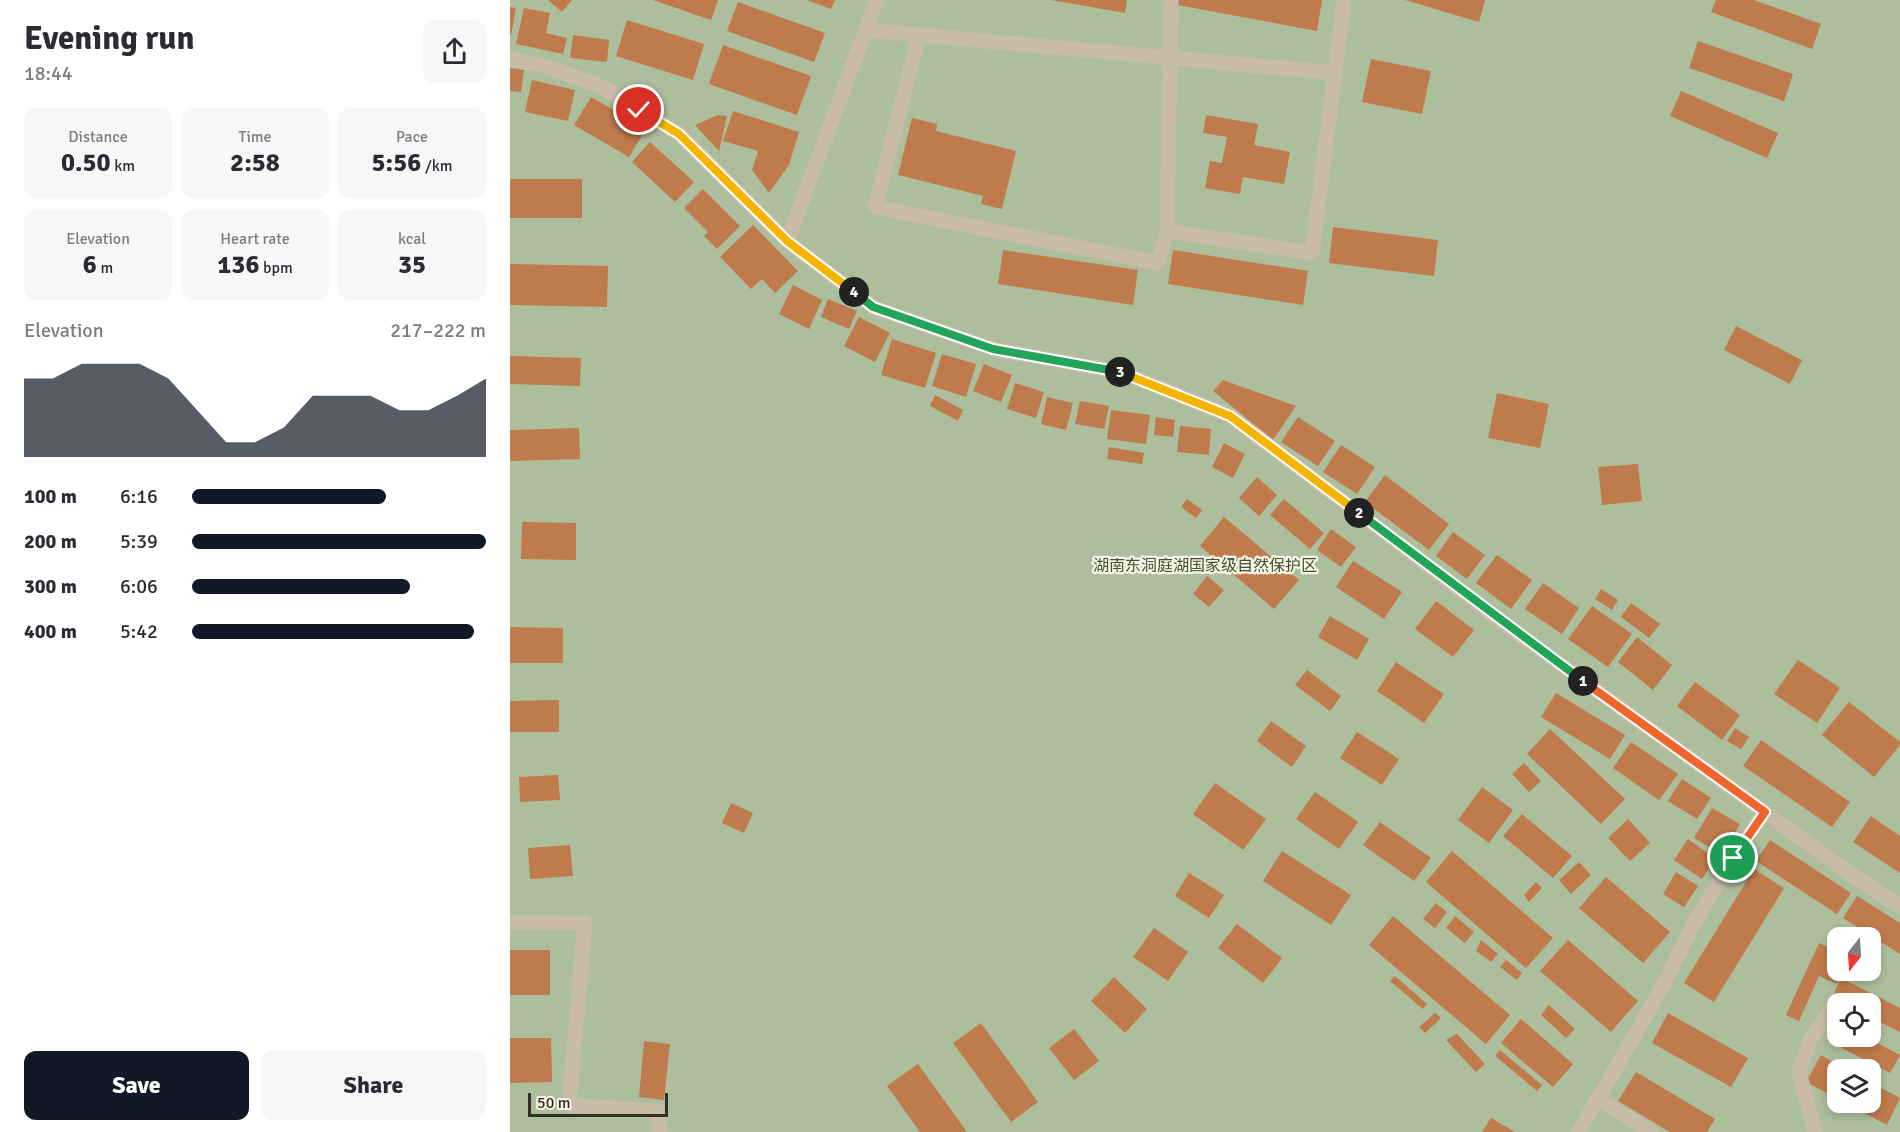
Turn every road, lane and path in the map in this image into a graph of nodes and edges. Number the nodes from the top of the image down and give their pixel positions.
1 (876, 0) edge
2 (1171, 0) edge
3 (1344, 0) edge
4 (866, 30) junction
5 (919, 35) junction
6 (1170, 58) junction
7 (510, 59) edge
8 (1335, 73) junction
9 (1167, 231) junction
10 (787, 241) junction
11 (1765, 812) junction
12 (1900, 906) edge
13 (510, 922) edge
14 (1827, 1015) edge
15 (1598, 1099) junction
16 (660, 1132) edge
17 (1578, 1132) edge
18 (1651, 1132) edge
19 (1815, 1132) edge

1 - 4 street
2 - 6 street
3 - 8 street
4 - 5 street
4 - 10 street
5 - 6 street
5 - 9 street
6 - 8 street
6 - 9 street
7 - 10 street
8 - 9 street
10 - 11 street
11 - 12 street
11 - 15 street
13 - 16 street
14 - 19 street
15 - 17 street
15 - 18 street

